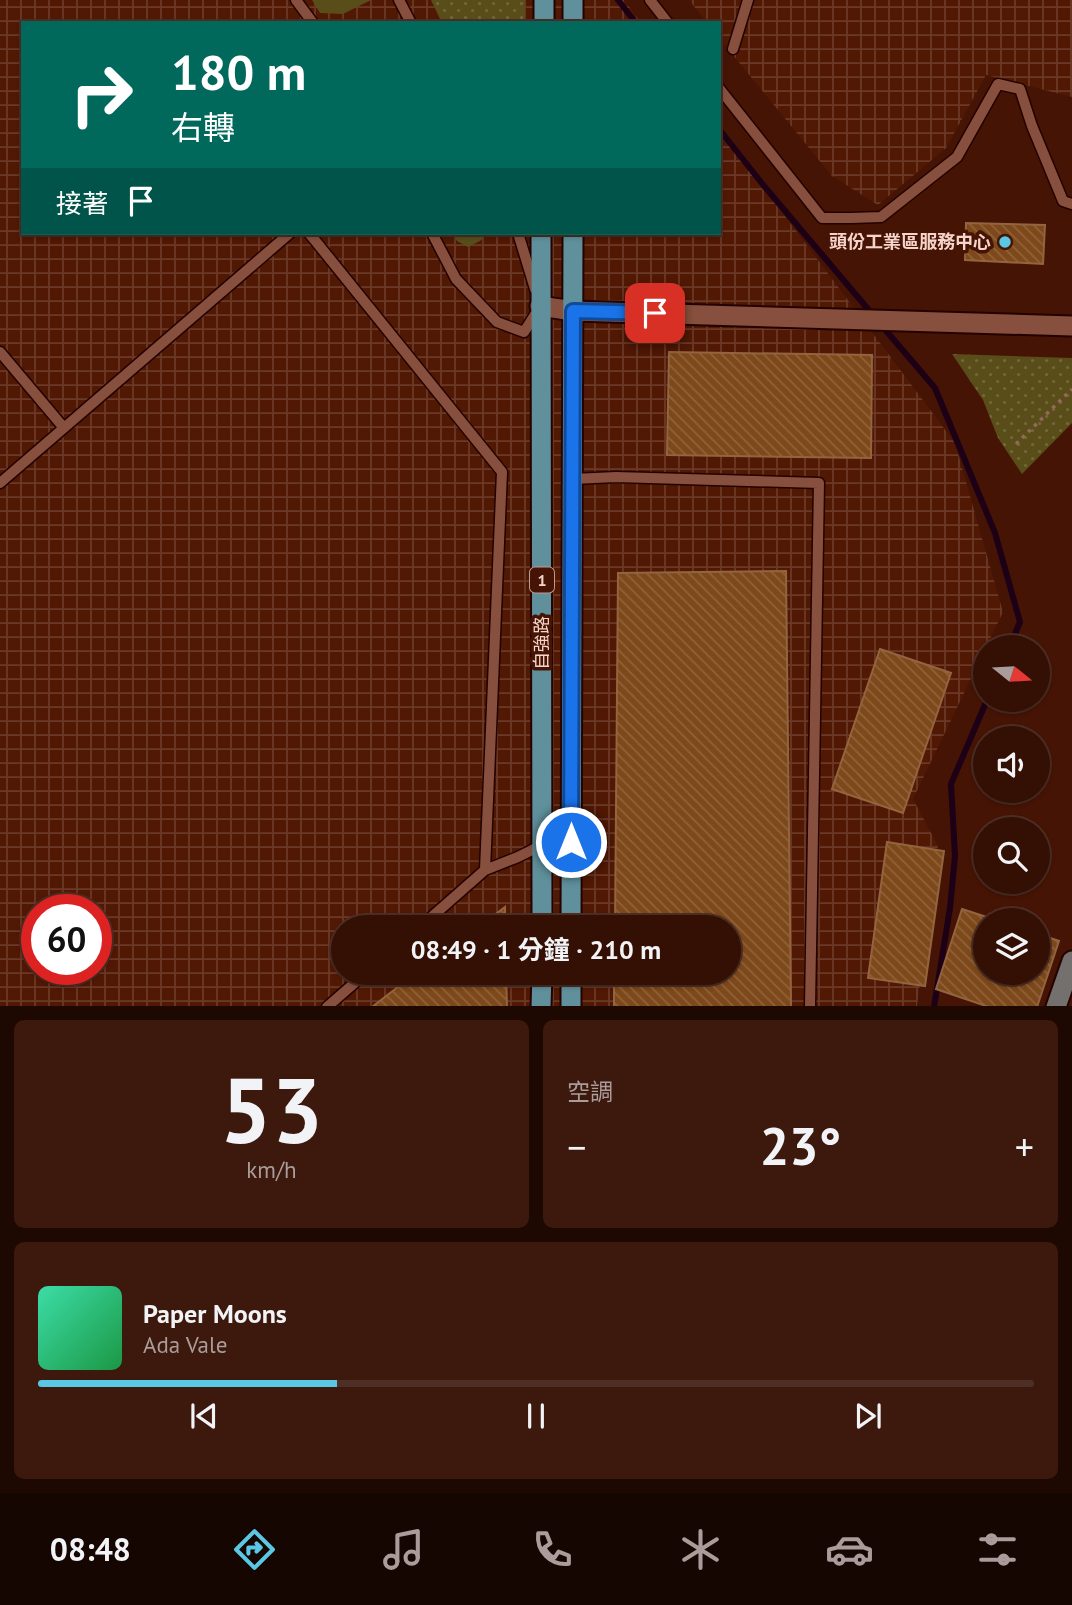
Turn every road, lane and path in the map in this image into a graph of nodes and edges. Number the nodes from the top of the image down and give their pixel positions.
1 (296, 0) edge
2 (398, 0) edge
3 (407, 0) edge
4 (544, 0) edge
5 (573, 0) edge
6 (650, 0) edge
7 (748, 0) edge
8 (312, 21) edge
9 (411, 21) edge
10 (412, 21) edge
11 (544, 21) edge
12 (573, 21) edge
13 (666, 21) edge
14 (733, 50) dead end
15 (721, 91) edge
16 (1072, 204) edge
17 (288, 235) edge
18 (311, 235) edge
19 (433, 235) edge
20 (519, 235) edge
21 (541, 235) edge
22 (573, 235) edge
23 (540, 306) junction
24 (573, 311) junction
25 (1072, 326) edge
26 (0, 352) edge
27 (1072, 389) edge
28 (64, 428) junction
29 (1016, 444) dead end
30 (573, 479) junction
31 (542, 482) junction
32 (0, 484) edge
33 (571, 842) junction
34 (542, 845) junction
35 (485, 870) junction
36 (434, 915) edge
37 (542, 915) edge
38 (571, 915) edge
39 (1072, 961) edge
40 (352, 985) edge
41 (541, 985) edge
42 (571, 985) edge
43 (327, 1006) edge
44 (541, 1006) edge
45 (571, 1006) edge
46 (810, 1006) edge
47 (1056, 1006) edge

1 - 8 lane
2 - 9 lane
3 - 10 lane
4 - 11 main road
5 - 12 main road
6 - 13 lane
7 - 14 lane
15 - 16 lane
17 - 28 lane
18 - 35 lane
19 - 23 lane
20 - 23 lane
21 - 23 main road, 自強路 / 1
22 - 24 main road, 自強路 / 1
23 - 24 street
23 - 31 main road, 自強路 / 1
24 - 25 street
24 - 30 main road, 自強路 / 1
26 - 28 lane
27 - 29 path
28 - 32 lane
30 - 31 main road
30 - 33 main road, 自強路 / 1
30 - 46 lane
31 - 34 main road, 自強路 / 1
33 - 34 main road
33 - 38 main road, 自強路 / 1
34 - 35 lane
34 - 37 main road, 自強路 / 1
35 - 36 lane
39 - 47 main road
40 - 43 lane
41 - 44 main road
42 - 45 main road

